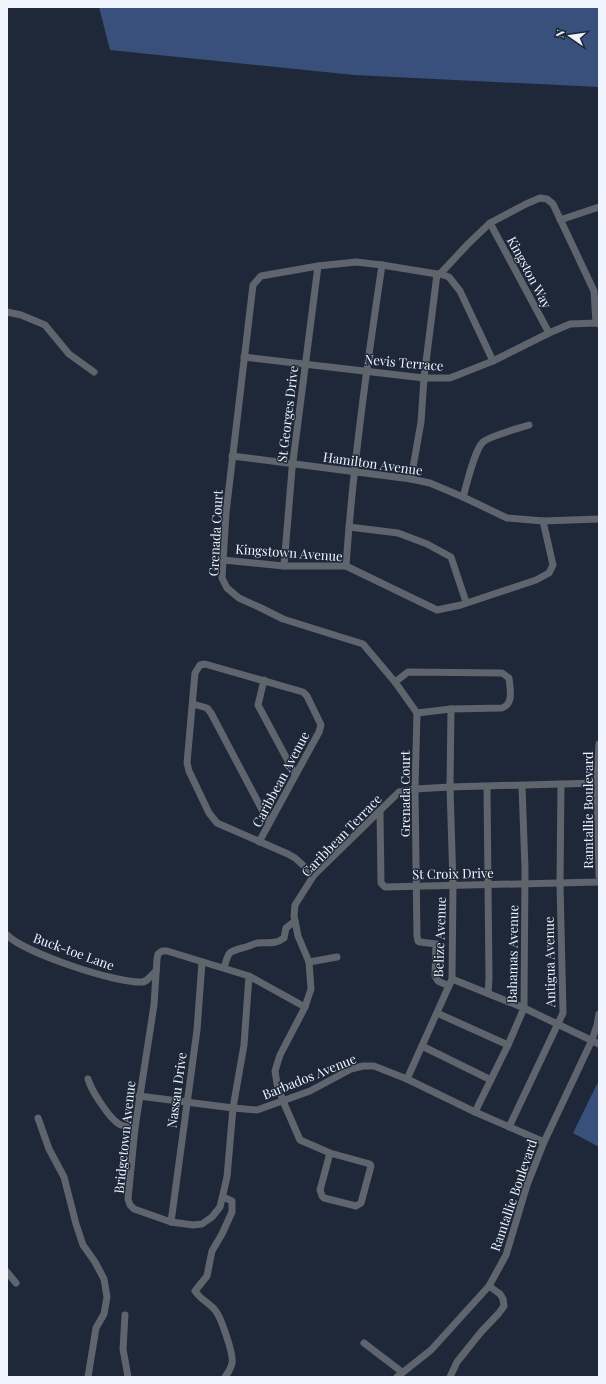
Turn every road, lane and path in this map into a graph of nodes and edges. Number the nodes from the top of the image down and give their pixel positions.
1 (599, 207) edge
2 (560, 220) junction
3 (490, 224) junction
4 (382, 265) junction
5 (318, 266) junction
6 (439, 274) junction
7 (7, 312) edge
8 (598, 323) edge
9 (549, 333) junction
10 (244, 356) junction
11 (493, 361) junction
12 (305, 364) junction
13 (366, 371) junction
14 (94, 372) dead end
15 (424, 378) junction
16 (529, 425) dead end
17 (232, 456) junction
18 (293, 464) junction
19 (354, 471) junction
20 (411, 479) junction
21 (464, 497) junction
22 (599, 519) edge
23 (543, 521) junction
24 (349, 527) junction
25 (223, 560) junction
26 (284, 566) junction
27 (346, 566) junction
28 (466, 602) junction
29 (264, 680) junction
30 (395, 682) junction
31 (193, 704) junction
32 (451, 709) junction
33 (417, 712) junction
34 (599, 744) edge
35 (295, 774) junction
36 (597, 783) junction
37 (561, 784) junction
38 (522, 786) junction
39 (450, 787) junction
40 (487, 787) junction
41 (415, 789) junction
42 (380, 811) junction
43 (269, 823) junction
44 (259, 842) junction
45 (314, 875) junction
46 (599, 876) edge
47 (599, 882) edge
48 (560, 883) junction
49 (488, 884) junction
50 (525, 884) junction
51 (453, 885) junction
52 (416, 886) junction
53 (294, 921) junction
54 (7, 934) edge
55 (337, 957) dead end
56 (202, 962) junction
57 (309, 962) junction
58 (224, 968) junction
59 (156, 971) junction
60 (249, 976) junction
61 (450, 983) junction
62 (488, 993) junction
63 (305, 1007) junction
64 (524, 1008) junction
65 (437, 1013) junction
66 (599, 1014) edge
67 (558, 1025) junction
68 (592, 1040) junction
69 (599, 1044) edge
70 (508, 1045) junction
71 (422, 1046) junction
72 (88, 1079) dead end
73 (407, 1079) junction
74 (491, 1080) junction
75 (139, 1096) junction
76 (283, 1101) junction
77 (186, 1102) junction
78 (234, 1108) junction
79 (475, 1112) junction
80 (38, 1118) dead end
81 (509, 1127) junction
82 (135, 1128) junction
83 (544, 1142) junction
84 (330, 1153) junction
85 (223, 1197) junction
86 (171, 1222) junction
87 (7, 1272) edge
88 (16, 1283) dead end
89 (489, 1286) junction
90 (125, 1315) dead end
91 (364, 1343) dead end
92 (400, 1374) edge
93 (88, 1377) edge
94 (128, 1377) edge
95 (225, 1377) edge
96 (450, 1377) edge

1 - 2 street
2 - 3 street
2 - 8 street
3 - 6 street
3 - 9 street, Kingston Way
4 - 5 street, Grenada Court
4 - 6 street, Grenada Court
4 - 13 street
5 - 10 street, Grenada Court
5 - 12 street, St Georges Drive
6 - 11 street, Grenada Court
6 - 15 street
7 - 14 street
8 - 9 street, Nevis Terrace
9 - 11 street, Nevis Terrace
10 - 12 street, Nevis Terrace
10 - 17 street, Grenada Court
11 - 15 street, Nevis Terrace
12 - 13 street, Nevis Terrace
12 - 18 street, St Georges Drive
13 - 15 street, Nevis Terrace
13 - 19 street
15 - 20 street
16 - 21 street
17 - 18 street, Hamilton Avenue
17 - 25 street, Grenada Court
18 - 19 street, Hamilton Avenue
18 - 26 street, St Georges Drive
19 - 20 street, Hamilton Avenue
19 - 24 street
20 - 21 street, Hamilton Avenue
21 - 23 street, Hamilton Avenue
22 - 23 street, Hamilton Avenue
23 - 28 street, Kingstown Avenue
24 - 27 street
24 - 28 street
25 - 26 street, Kingstown Avenue
25 - 30 street, Grenada Court
26 - 27 street, Kingstown Avenue
27 - 28 street, Kingstown Avenue
29 - 31 street, Caribbean Avenue
29 - 35 street
29 - 35 street, Caribbean Avenue
30 - 32 street
30 - 33 street, Grenada Court
31 - 43 street
31 - 44 street, Caribbean Avenue
32 - 33 street
32 - 39 street, Belize Avenue
33 - 41 street, Grenada Court
34 - 36 street, Ramtallie Boulevard
35 - 43 street, Caribbean Avenue
36 - 37 street, Caribbean Terrace
36 - 46 street, Ramtallie Boulevard
37 - 38 street, Caribbean Terrace
37 - 48 street, Antigua Avenue
38 - 40 street, Caribbean Terrace
38 - 50 street, Bahamas Avenue
39 - 40 street, Caribbean Terrace
39 - 41 street, Caribbean Terrace
39 - 51 street, Belize Avenue
40 - 49 street
41 - 42 street, Caribbean Terrace
41 - 52 street, Grenada Court
42 - 45 street, Caribbean Terrace
42 - 52 street, St Croix Drive
43 - 44 street, Caribbean Avenue
44 - 45 street, Caribbean Avenue
45 - 53 street, Caribbean Terrace
47 - 48 street, St Croix Drive
48 - 50 street, St Croix Drive
48 - 67 street, Antigua Avenue
49 - 50 street, St Croix Drive
49 - 51 street, St Croix Drive
49 - 62 street
50 - 64 street, Bahamas Avenue
51 - 52 street, St Croix Drive
51 - 61 street, Belize Avenue
52 - 61 street, Grenada Court
53 - 57 street, Caribbean Terrace
53 - 58 street
54 - 59 street, Buck-toe Lane
55 - 57 street
56 - 58 street
56 - 59 street, Bridgetown Avenue
56 - 77 street, Nassau Drive
57 - 63 street, Caribbean Terrace
58 - 60 street
59 - 75 street, Bridgetown Avenue
60 - 63 street
60 - 78 street, Bridgetown Avenue
61 - 62 street
61 - 65 street, Belize Avenue
62 - 64 street
63 - 76 street, Caribbean Terrace
64 - 67 street
64 - 70 street, Bahamas Avenue
65 - 70 street
65 - 71 street, Belize Avenue
66 - 68 street, Ramtallie Boulevard
67 - 68 street
67 - 81 street, Antigua Avenue
68 - 69 street
68 - 83 street, Ramtallie Boulevard
70 - 74 street, Bahamas Avenue
71 - 73 street, Belize Avenue
71 - 74 street
72 - 82 street
73 - 76 street, Barbados Avenue
73 - 79 street, Barbados Avenue
74 - 79 street, Bahamas Avenue
75 - 77 street, Barbados Avenue
75 - 82 street, Bridgetown Avenue
76 - 78 street, Barbados Avenue
76 - 84 street, Caribbean Terrace
77 - 78 street, Barbados Avenue
77 - 86 street, Nassau Drive
78 - 85 street, Bridgetown Avenue
79 - 81 street, Barbados Avenue
80 - 93 street
81 - 83 street, Barbados Avenue
82 - 86 street, Bridgetown Avenue
83 - 89 street, Ramtallie Boulevard
84 - 84 street, Caribbean Terrace
85 - 86 street, Bridgetown Avenue
85 - 95 street
87 - 88 street
89 - 92 street, Ramtallie Boulevard
89 - 96 street
90 - 94 street
91 - 92 street

